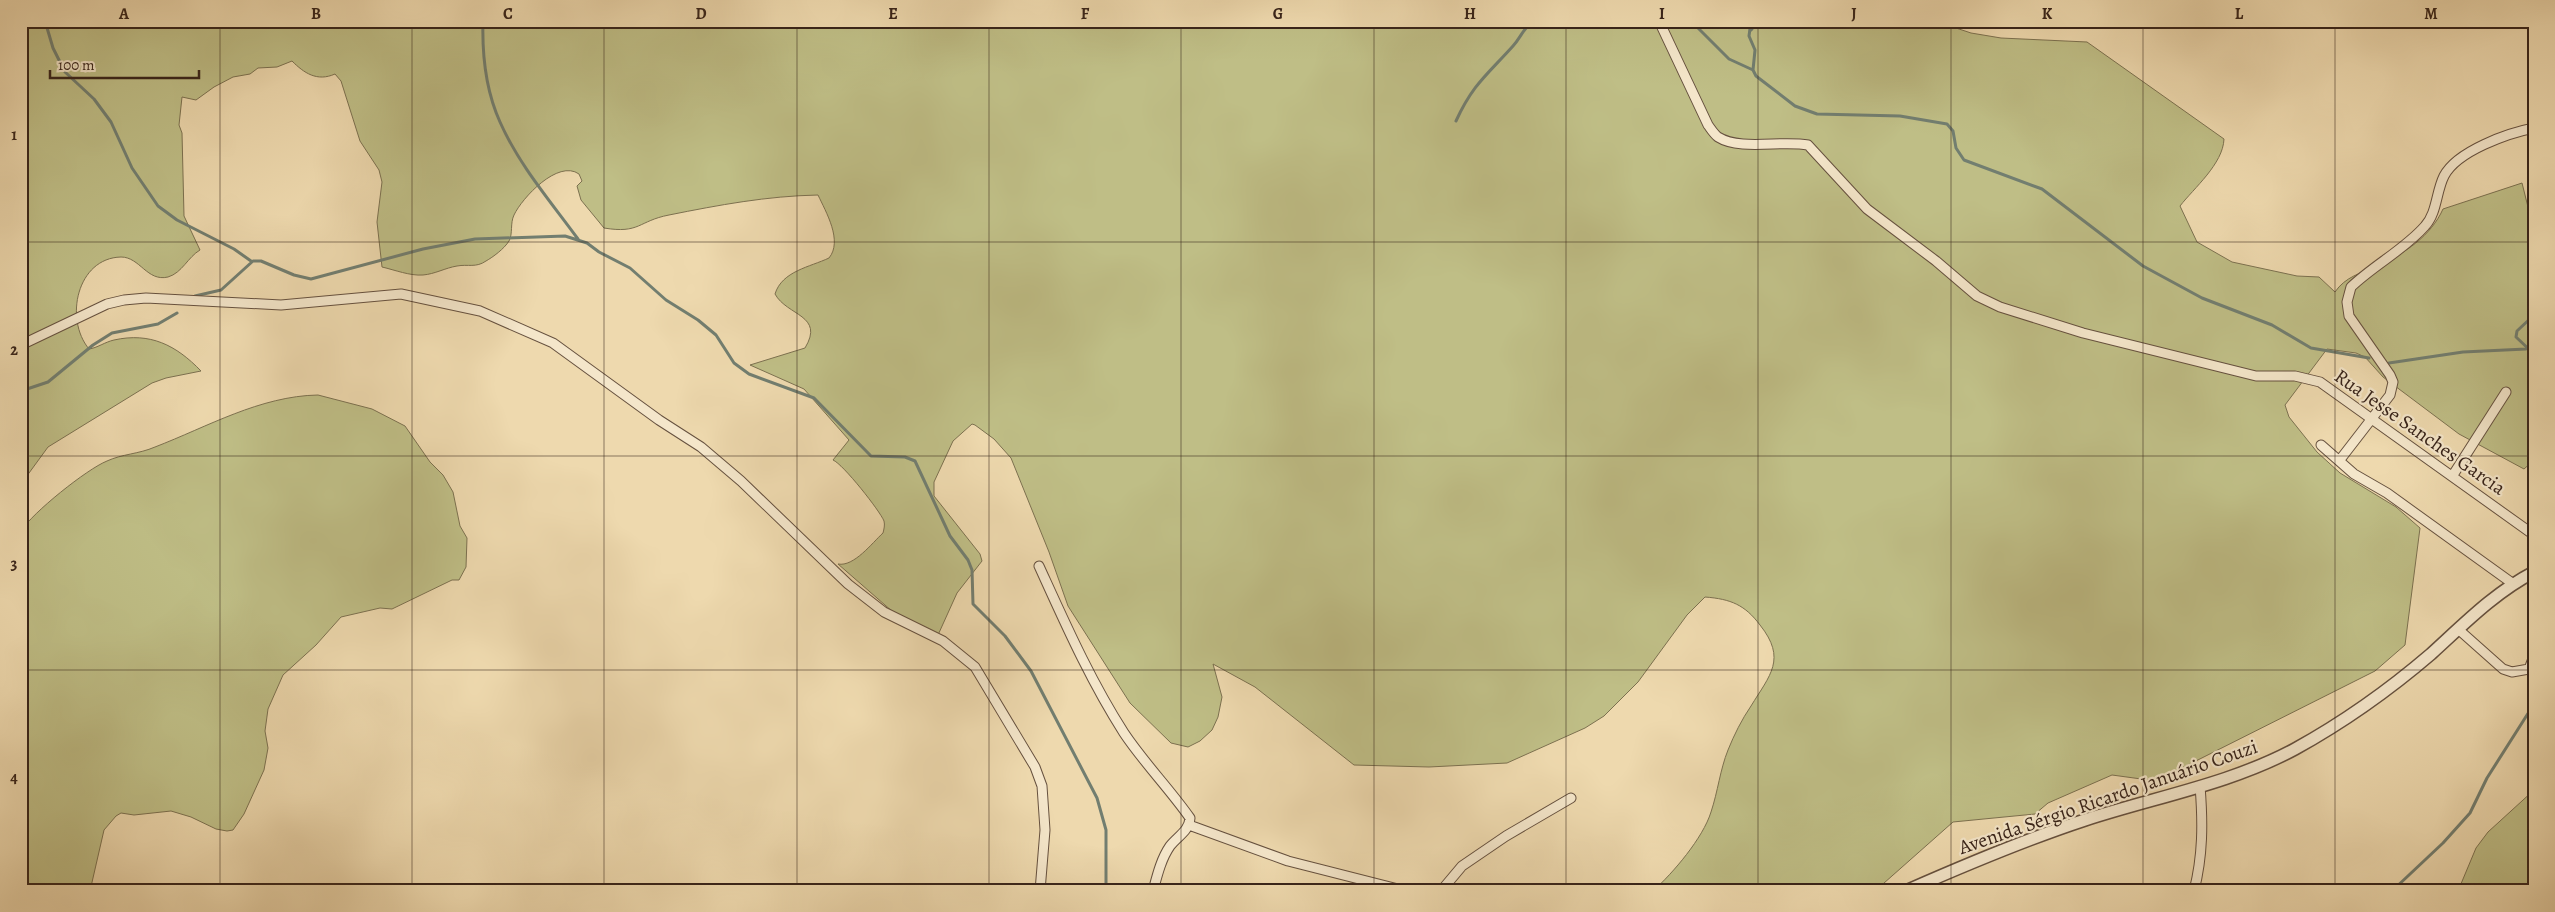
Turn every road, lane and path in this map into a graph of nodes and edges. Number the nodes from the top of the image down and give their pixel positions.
1 (1659, 21) edge
2 (2534, 128) edge
3 (21, 346) edge
4 (2506, 392) dead end
5 (2372, 418) junction
6 (2321, 445) dead end
7 (2339, 461) junction
8 (2453, 475) junction
9 (2534, 534) edge
10 (1039, 566) dead end
11 (2534, 572) edge
12 (2512, 584) junction
13 (2458, 629) junction
14 (2534, 660) edge
15 (2200, 786) junction
16 (1572, 798) dead end
17 (1189, 825) junction
18 (1040, 891) edge
19 (1153, 891) edge
20 (1406, 891) edge
21 (1441, 891) edge
22 (1906, 891) edge
23 (2194, 891) edge

1 - 5 street, Rua Jesse Sanches Garcia
2 - 5 street
3 - 18 street
4 - 8 street
5 - 7 street
5 - 8 street, Rua Jesse Sanches Garcia
6 - 7 street
7 - 12 street
8 - 9 street, Rua Jesse Sanches Garcia
10 - 17 street
11 - 12 street, Avenida Sérgio Ricardo Januário Couzi
12 - 13 street, Avenida Sérgio Ricardo Januário Couzi
13 - 14 street
13 - 15 street, Avenida Sérgio Ricardo Januário Couzi
15 - 22 street, Avenida Sérgio Ricardo Januário Couzi
15 - 23 street
16 - 21 street
17 - 19 street
17 - 20 street

